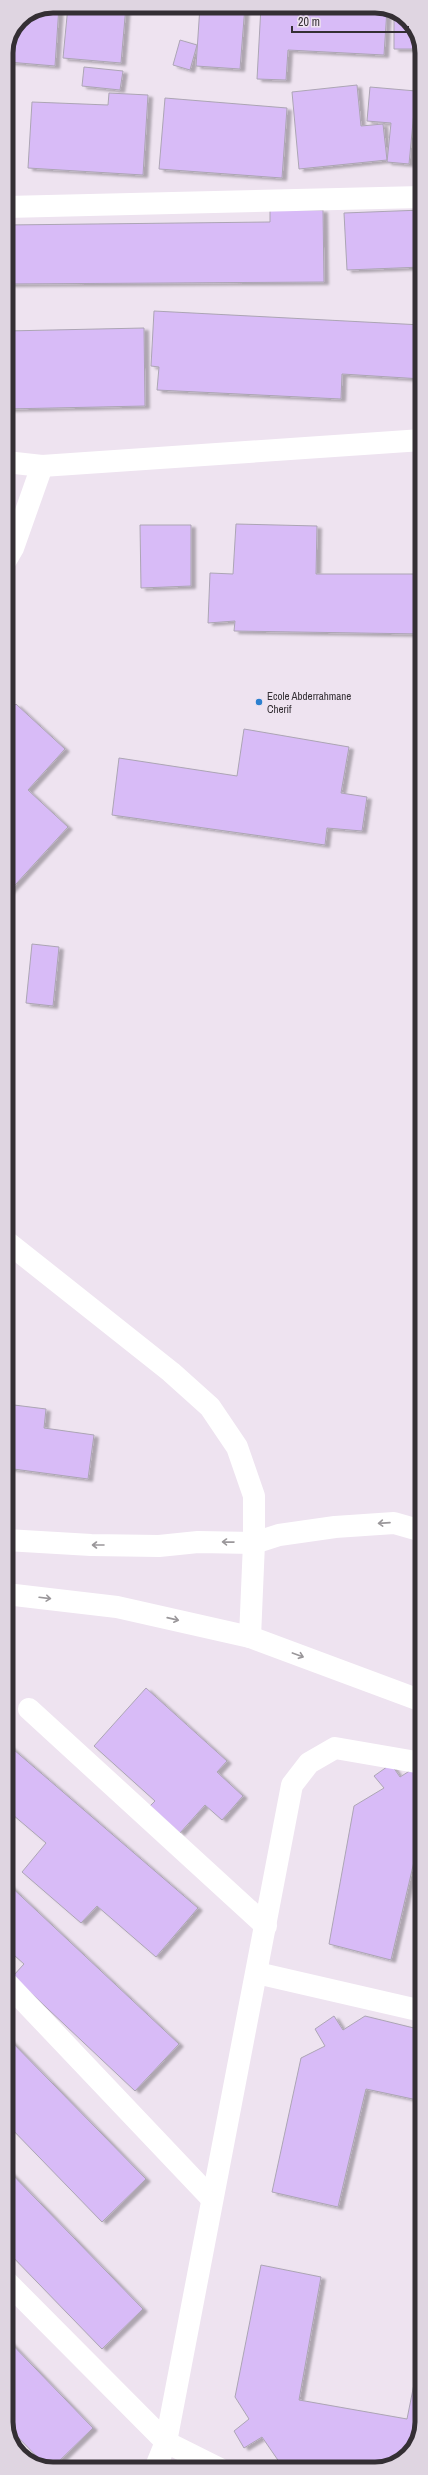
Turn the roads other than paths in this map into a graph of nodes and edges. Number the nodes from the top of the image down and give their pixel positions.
1 (415, 197) edge
2 (13, 207) edge
3 (415, 440) edge
4 (13, 463) edge
5 (42, 466) junction
6 (13, 548) edge
7 (13, 1247) edge
8 (415, 1529) edge
9 (13, 1540) edge
10 (254, 1543) junction
11 (13, 1595) edge
12 (250, 1637) junction
13 (415, 1698) edge
14 (29, 1709) dead end
15 (415, 1762) edge
16 (266, 1926) junction
17 (257, 1973) junction
18 (13, 1989) edge
19 (415, 2009) edge
20 (211, 2198) junction
21 (13, 2288) edge
22 (166, 2442) junction
23 (158, 2462) edge
24 (206, 2462) edge

1 - 2 street
3 - 5 street
4 - 5 street
5 - 6 street
7 - 10 street
8 -> 10 street
10 -> 9 street
10 - 12 street
11 -> 12 street
12 -> 13 street
14 - 16 street
15 - 16 street
16 - 17 street
17 - 19 street
17 - 20 street
18 - 20 street
20 - 22 street
21 - 22 street
22 - 23 street
22 - 24 street

